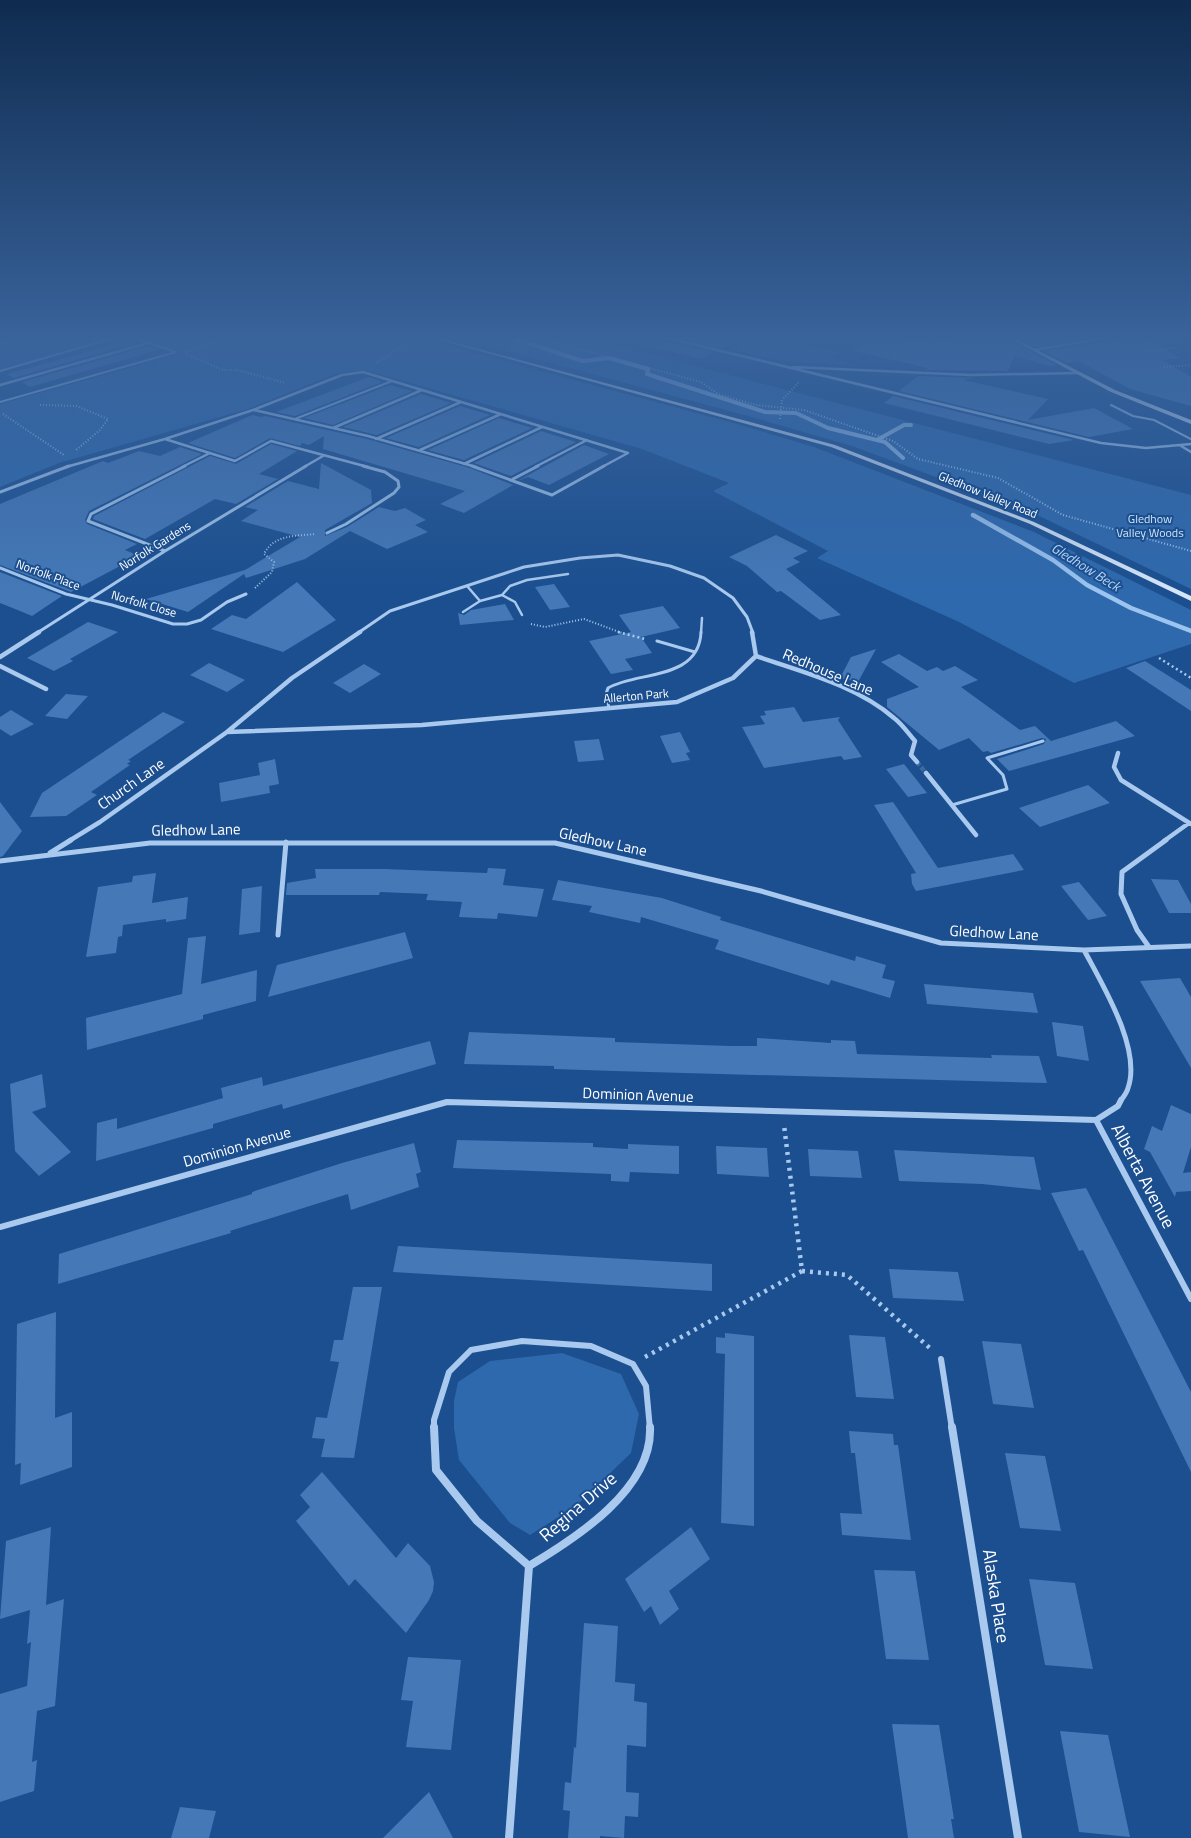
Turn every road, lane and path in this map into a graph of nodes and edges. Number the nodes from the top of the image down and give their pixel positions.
1 (12, 421) edge
2 (107, 421) edge
3 (220, 421) edge
4 (302, 421) edge
5 (349, 421) edge
6 (418, 421) edge
7 (487, 421) edge
8 (525, 421) edge
9 (738, 421) edge
10 (835, 421) edge
11 (1008, 421) edge
12 (1156, 421) edge
13 (542, 426) junction
14 (332, 428) junction
15 (165, 439) junction
16 (376, 439) junction
17 (1191, 439) edge
18 (587, 440) junction
19 (1191, 444) edge
20 (1181, 446) junction
21 (420, 450) junction
22 (1191, 452) edge
23 (210, 453) junction
24 (64, 455) junction
25 (323, 456) junction
26 (55, 458) dead end
27 (464, 464) junction
28 (513, 479) junction
29 (0, 492) edge
30 (327, 533) joint
31 (1191, 550) edge
32 (165, 551) junction
33 (0, 568) edge
34 (568, 574) dead end
35 (467, 586) junction
36 (246, 594) joint
37 (502, 596) junction
38 (1191, 599) edge
39 (89, 600) junction
40 (480, 601) junction
41 (463, 612) dead end
42 (522, 616) joint
43 (702, 618) dead end
44 (657, 642) joint
45 (695, 652) junction
46 (756, 656) junction
47 (0, 657) edge
48 (1159, 658) dead end
49 (0, 666) edge
50 (1191, 678) edge
51 (46, 689) dead end
52 (610, 708) junction
53 (227, 732) junction
54 (1044, 741) dead end
55 (1118, 753) dead end
56 (917, 762) tunnel mouth
57 (926, 773) tunnel mouth
58 (952, 805) junction
59 (1190, 824) edge
60 (976, 835) dead end
61 (286, 842) junction
62 (48, 854) junction
63 (0, 861) edge
64 (278, 935) dead end
65 (1191, 946) edge
66 (1149, 948) junction
67 (1084, 950) junction
68 (782, 1112) junction
69 (1096, 1120) junction
70 (0, 1227) edge
71 (802, 1271) junction
72 (1191, 1299) edge
73 (941, 1359) joint
74 (632, 1364) junction
75 (529, 1566) junction
76 (509, 1838) edge
77 (1018, 1838) edge

1 - 24 path
2 - 24 path
3 - 15 street
4 - 14 street
5 - 14 street
6 - 16 street
7 - 21 street
8 - 13 street
9 - 38 street, Gledhow Valley Road
10 - 31 path
11 - 20 street
12 - 17 lane
13 - 18 street
13 - 27 street
14 - 16 street
15 - 23 street
15 - 29 street
16 - 21 street
18 - 28 street
18 - 28 street
19 - 20 street
20 - 22 street
21 - 27 street
23 - 25 street
23 - 32 street
24 - 26 path
25 - 30 street
25 - 32 street, Norfolk Gardens
27 - 28 street
30 - 36 path
32 - 39 street, Norfolk Gardens
33 - 39 street, Norfolk Place
34 - 37 lane
35 - 40 lane
35 - 46 street
35 - 53 street
36 - 39 street, Norfolk Close
37 - 40 lane
37 - 42 lane
39 - 47 street, Norfolk Gardens
40 - 41 lane
42 - 44 path
43 - 45 lane
44 - 45 lane
45 - 52 lane
46 - 52 street, Allerton Park
46 - 56 street, Redhouse Lane
48 - 50 path
49 - 51 street
52 - 53 street, Allerton Park
53 - 62 street, Church Lane
54 - 58 lane
55 - 59 street
57 - 58 street
58 - 60 street
59 - 66 street
61 - 62 street, Gledhow Lane
61 - 64 street
61 - 67 street, Gledhow Lane
62 - 63 street, Gledhow Lane
65 - 66 street, Gledhow Lane
66 - 67 street, Gledhow Lane
67 - 69 street
68 - 69 street, Dominion Avenue
68 - 70 street, Dominion Avenue
68 - 71 path
69 - 72 street, Alberta Avenue
71 - 73 path
71 - 74 path
73 - 77 street, Alaska Place
74 - 75 street, Regina Drive
74 - 75 street
75 - 76 street

